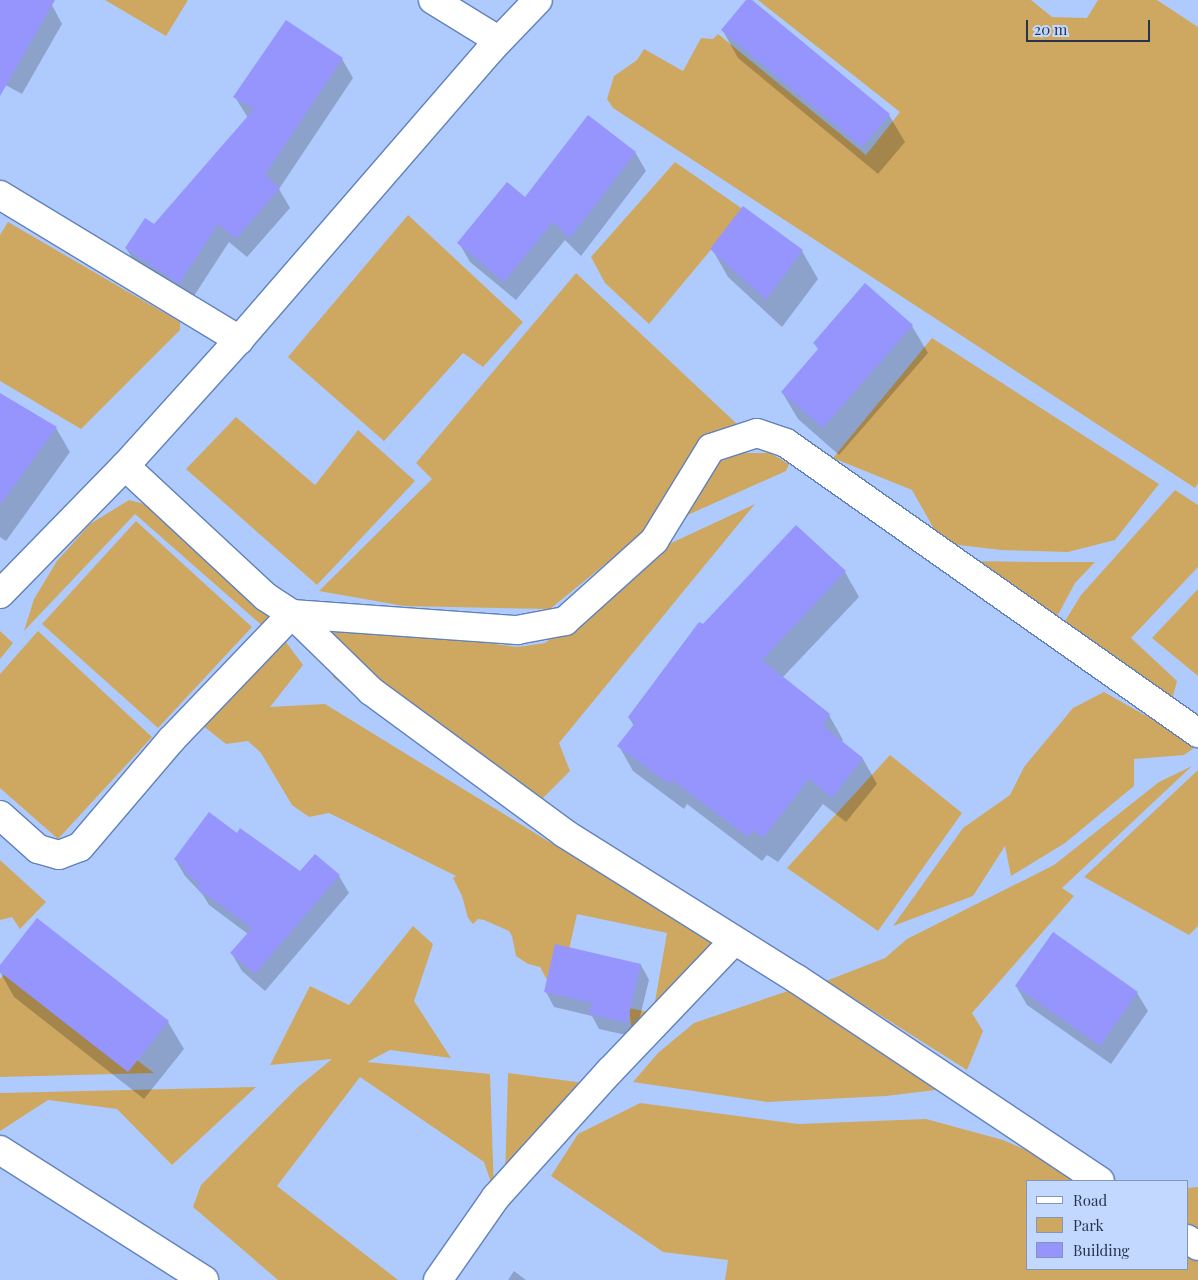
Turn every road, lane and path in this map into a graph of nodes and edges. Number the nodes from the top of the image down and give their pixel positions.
1 (433, 0) edge
2 (538, 0) edge
3 (498, 40) junction
4 (0, 195) edge
5 (239, 340) junction
6 (125, 466) junction
7 (0, 594) edge
8 (292, 614) junction
9 (1198, 733) edge
10 (0, 815) edge
11 (734, 941) junction
12 (0, 1150) edge
13 (1098, 1180) edge
14 (204, 1280) edge
15 (438, 1280) edge

1 - 3 street
2 - 3 street
3 - 5 street
4 - 5 street
5 - 6 street
6 - 7 street
6 - 8 street
8 - 9 street
8 - 10 street
8 - 11 street
11 - 13 street
11 - 15 street
12 - 14 street

